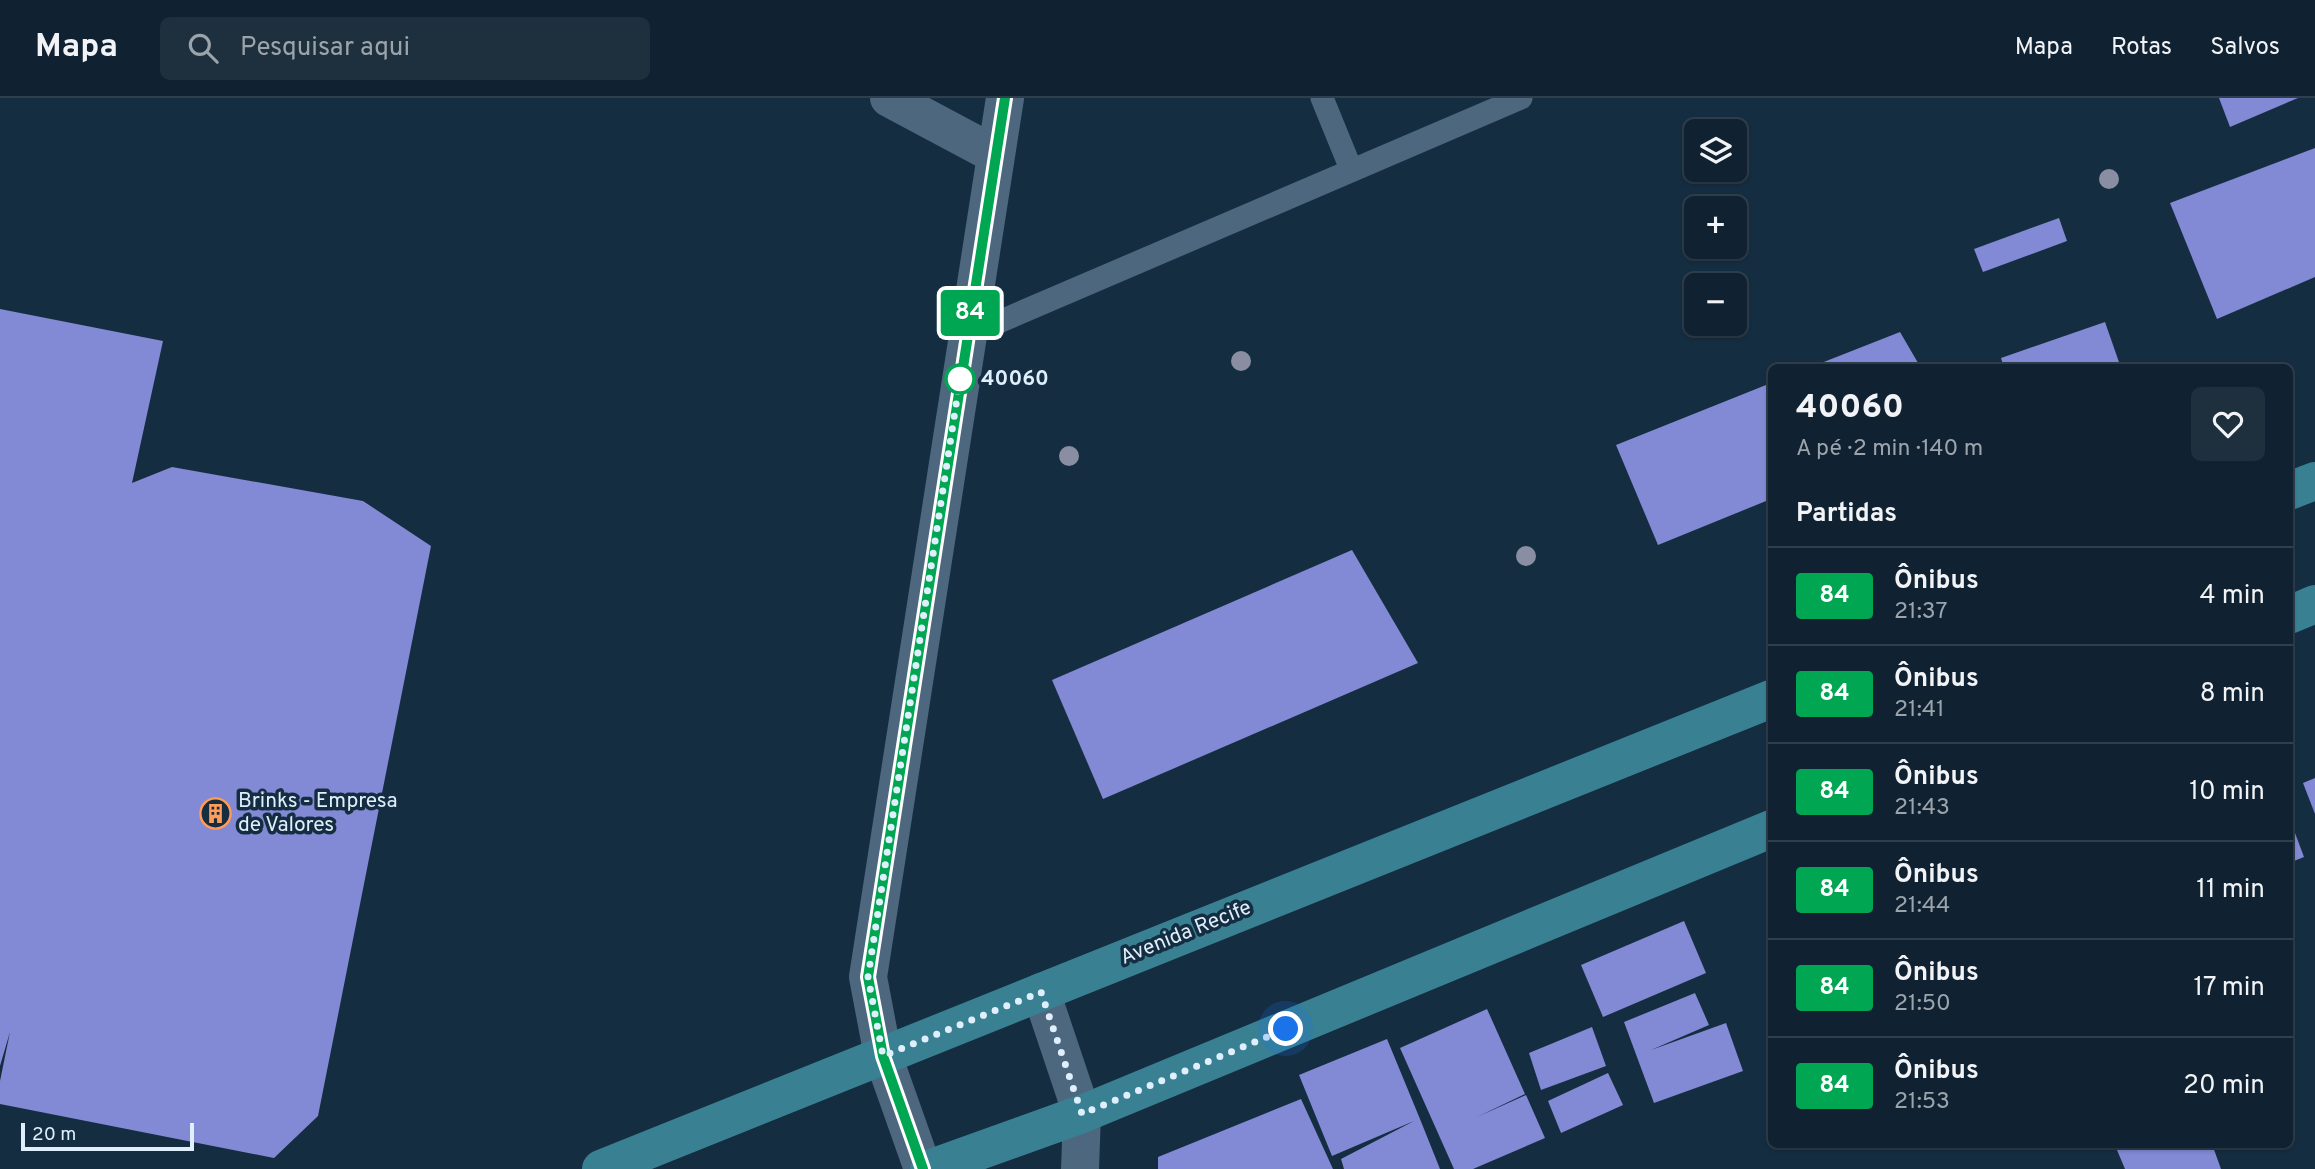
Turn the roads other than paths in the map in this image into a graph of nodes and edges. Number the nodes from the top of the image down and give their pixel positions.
1 (889, 98) edge
2 (1005, 98) edge
3 (1322, 98) edge
4 (1521, 98) edge
5 (1497, 102) edge
6 (994, 154) junction
7 (1351, 169) junction
8 (966, 336) junction
9 (2315, 481) edge
10 (2293, 489) edge
11 (2315, 604) edge
12 (2293, 613) edge
13 (1768, 700) edge
14 (1768, 830) edge
15 (1041, 992) junction
16 (883, 1056) junction
17 (1082, 1114) junction
18 (601, 1169) edge
19 (926, 1169) edge
20 (1080, 1169) edge

1 - 6 main road
2 - 6 main road
3 - 7 lane
4 - 5 lane
5 - 7 lane
6 - 8 main road
7 - 8 lane
8 - 16 main road
9 - 10 main road
11 - 12 main road
13 - 15 main road, Avenida Recife
14 - 17 main road
15 - 16 main road, Avenida Recife
15 - 17 main road
16 - 18 main road, Avenida Recife
16 - 19 main road
17 - 19 main road
17 - 20 main road

